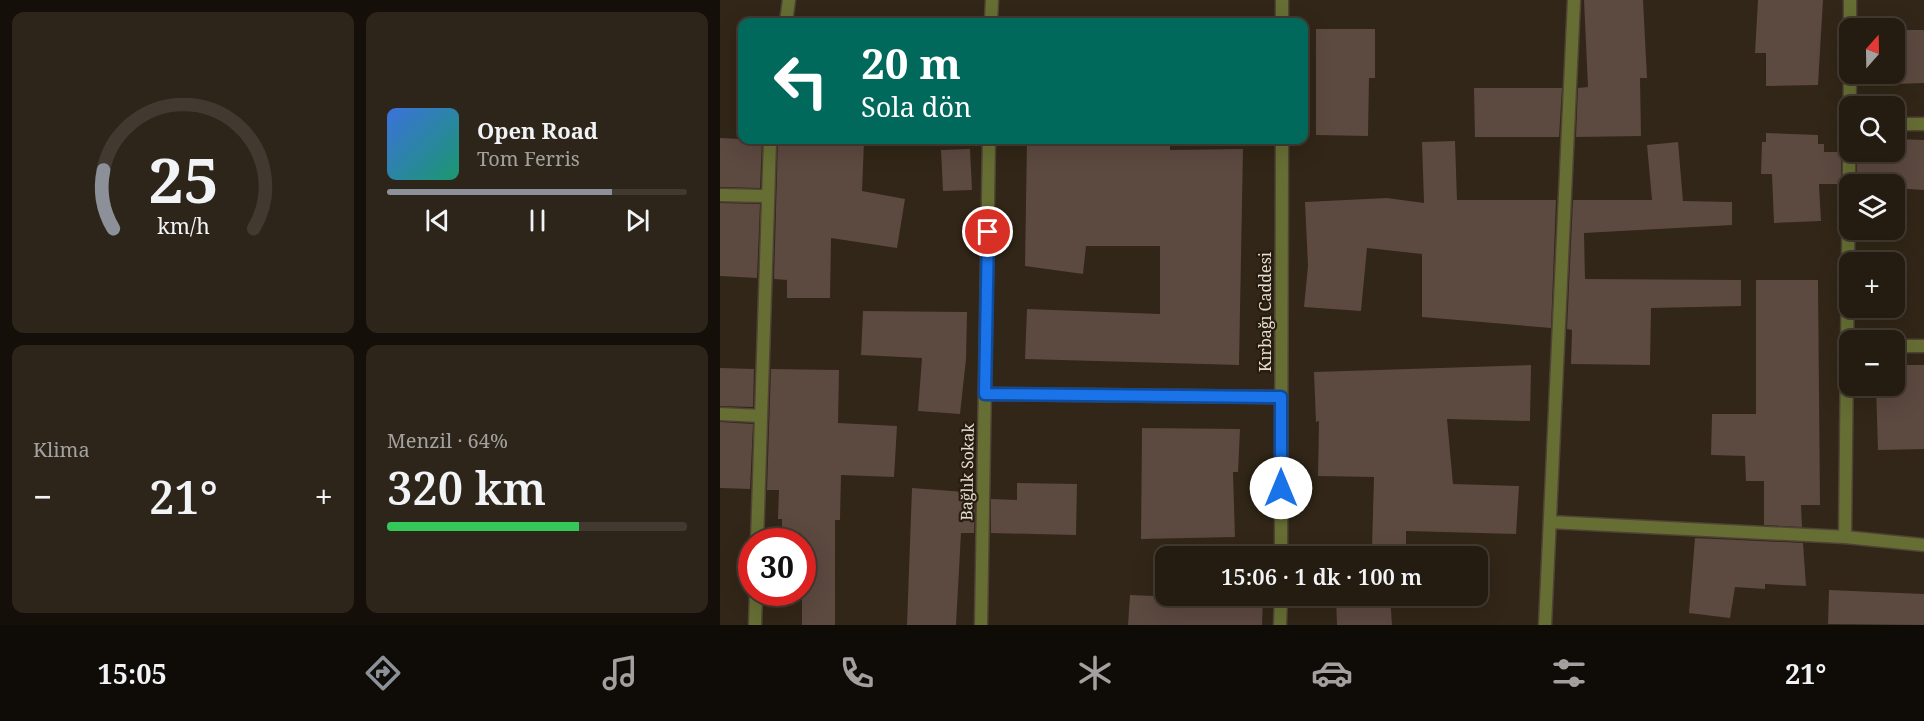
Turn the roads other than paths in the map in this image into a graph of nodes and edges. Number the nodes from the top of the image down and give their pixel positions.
1 (789, 0) edge
2 (992, 0) edge
3 (1282, 0) edge
4 (1574, 0) edge
5 (1850, 0) edge
6 (787, 18) edge
7 (992, 18) edge
8 (1282, 18) edge
9 (1850, 18) edge
10 (1905, 124) edge
11 (1924, 124) edge
12 (770, 144) edge
13 (989, 144) edge
14 (1282, 144) edge
15 (1849, 162) edge
16 (720, 195) edge
17 (768, 196) junction
18 (1849, 330) edge
19 (1905, 346) edge
20 (1924, 346) edge
21 (985, 394) junction
22 (1848, 396) edge
23 (1281, 397) junction
24 (720, 414) edge
25 (760, 416) junction
26 (1550, 522) junction
27 (757, 528) edge
28 (1845, 537) junction
29 (1924, 545) edge
30 (1281, 546) edge
31 (756, 606) edge
32 (1281, 606) edge
33 (755, 625) edge
34 (981, 625) edge
35 (1280, 625) edge
36 (1545, 625) edge

1 - 6 street
2 - 7 street
3 - 8 street
4 - 26 street
5 - 9 street
10 - 11 street
12 - 17 street
13 - 21 street, Bağlık Sokak
14 - 23 street, Kırbağı Caddesi
15 - 18 street
16 - 17 street
17 - 25 street
19 - 20 street
21 - 23 street
21 - 34 street, Bağlık Sokak
22 - 28 street
23 - 30 street, Kırbağı Caddesi
24 - 25 street
25 - 27 street
26 - 28 street
26 - 36 street
28 - 29 street
31 - 33 street
32 - 35 street

